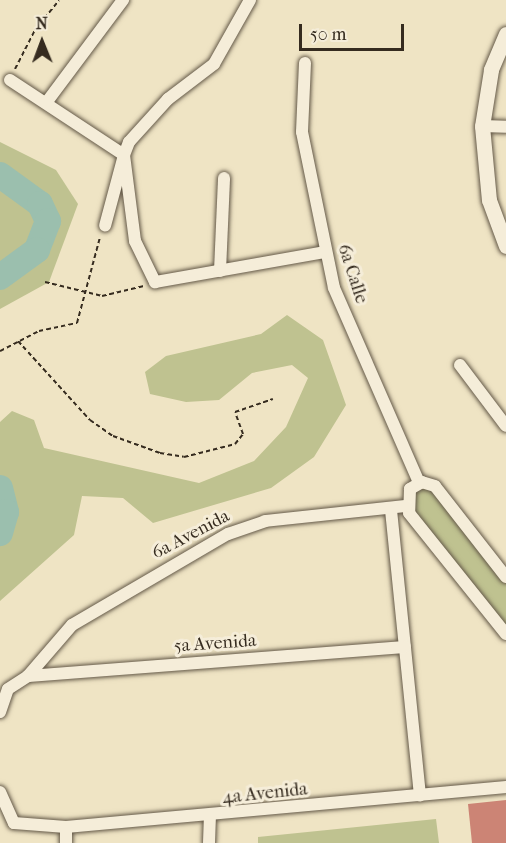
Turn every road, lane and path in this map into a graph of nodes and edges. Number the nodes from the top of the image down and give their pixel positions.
1 (59, 0) edge
2 (123, 0) edge
3 (250, 0) edge
4 (506, 34) edge
5 (305, 63) dead end
6 (10, 81) joint
7 (46, 104) junction
8 (482, 126) junction
9 (506, 127) edge
10 (123, 156) junction
11 (224, 178) dead end
12 (105, 226) joint
13 (506, 246) edge
14 (325, 252) junction
15 (220, 272) junction
16 (45, 282) dead end
17 (155, 282) junction
18 (81, 293) junction
19 (18, 341) junction
20 (0, 351) edge
21 (460, 365) dead end
22 (273, 399) dead end
23 (506, 426) edge
24 (419, 483) junction
25 (406, 506) junction
26 (391, 510) junction
27 (506, 577) edge
28 (506, 634) edge
29 (405, 647) junction
30 (28, 676) junction
31 (0, 712) edge
32 (506, 787) edge
33 (0, 792) edge
34 (420, 796) junction
35 (210, 818) junction
36 (66, 827) junction
37 (66, 843) edge
38 (209, 843) edge

1 - 6 path
2 - 7 street
3 - 10 street
4 - 8 street
5 - 14 street, 6a Calle
6 - 7 street
7 - 10 street
8 - 9 street
8 - 13 street
10 - 12 street
10 - 17 street
11 - 15 street
12 - 18 path
14 - 15 street
14 - 24 street, 6a Calle
15 - 17 street
16 - 18 path
17 - 18 path
18 - 19 path
19 - 20 path
19 - 22 path
21 - 23 street
24 - 25 street
24 - 27 street
25 - 26 street, 6a Avenida
25 - 28 street
26 - 29 street
26 - 30 street, 6a Avenida
29 - 30 street, 5a Avenida
29 - 34 street
30 - 31 street, 6a Avenida
32 - 34 street, 4a Avenida
33 - 36 street, 4a Avenida
34 - 35 street, 4a Avenida
35 - 36 street, 4a Avenida
35 - 38 street
36 - 37 street

